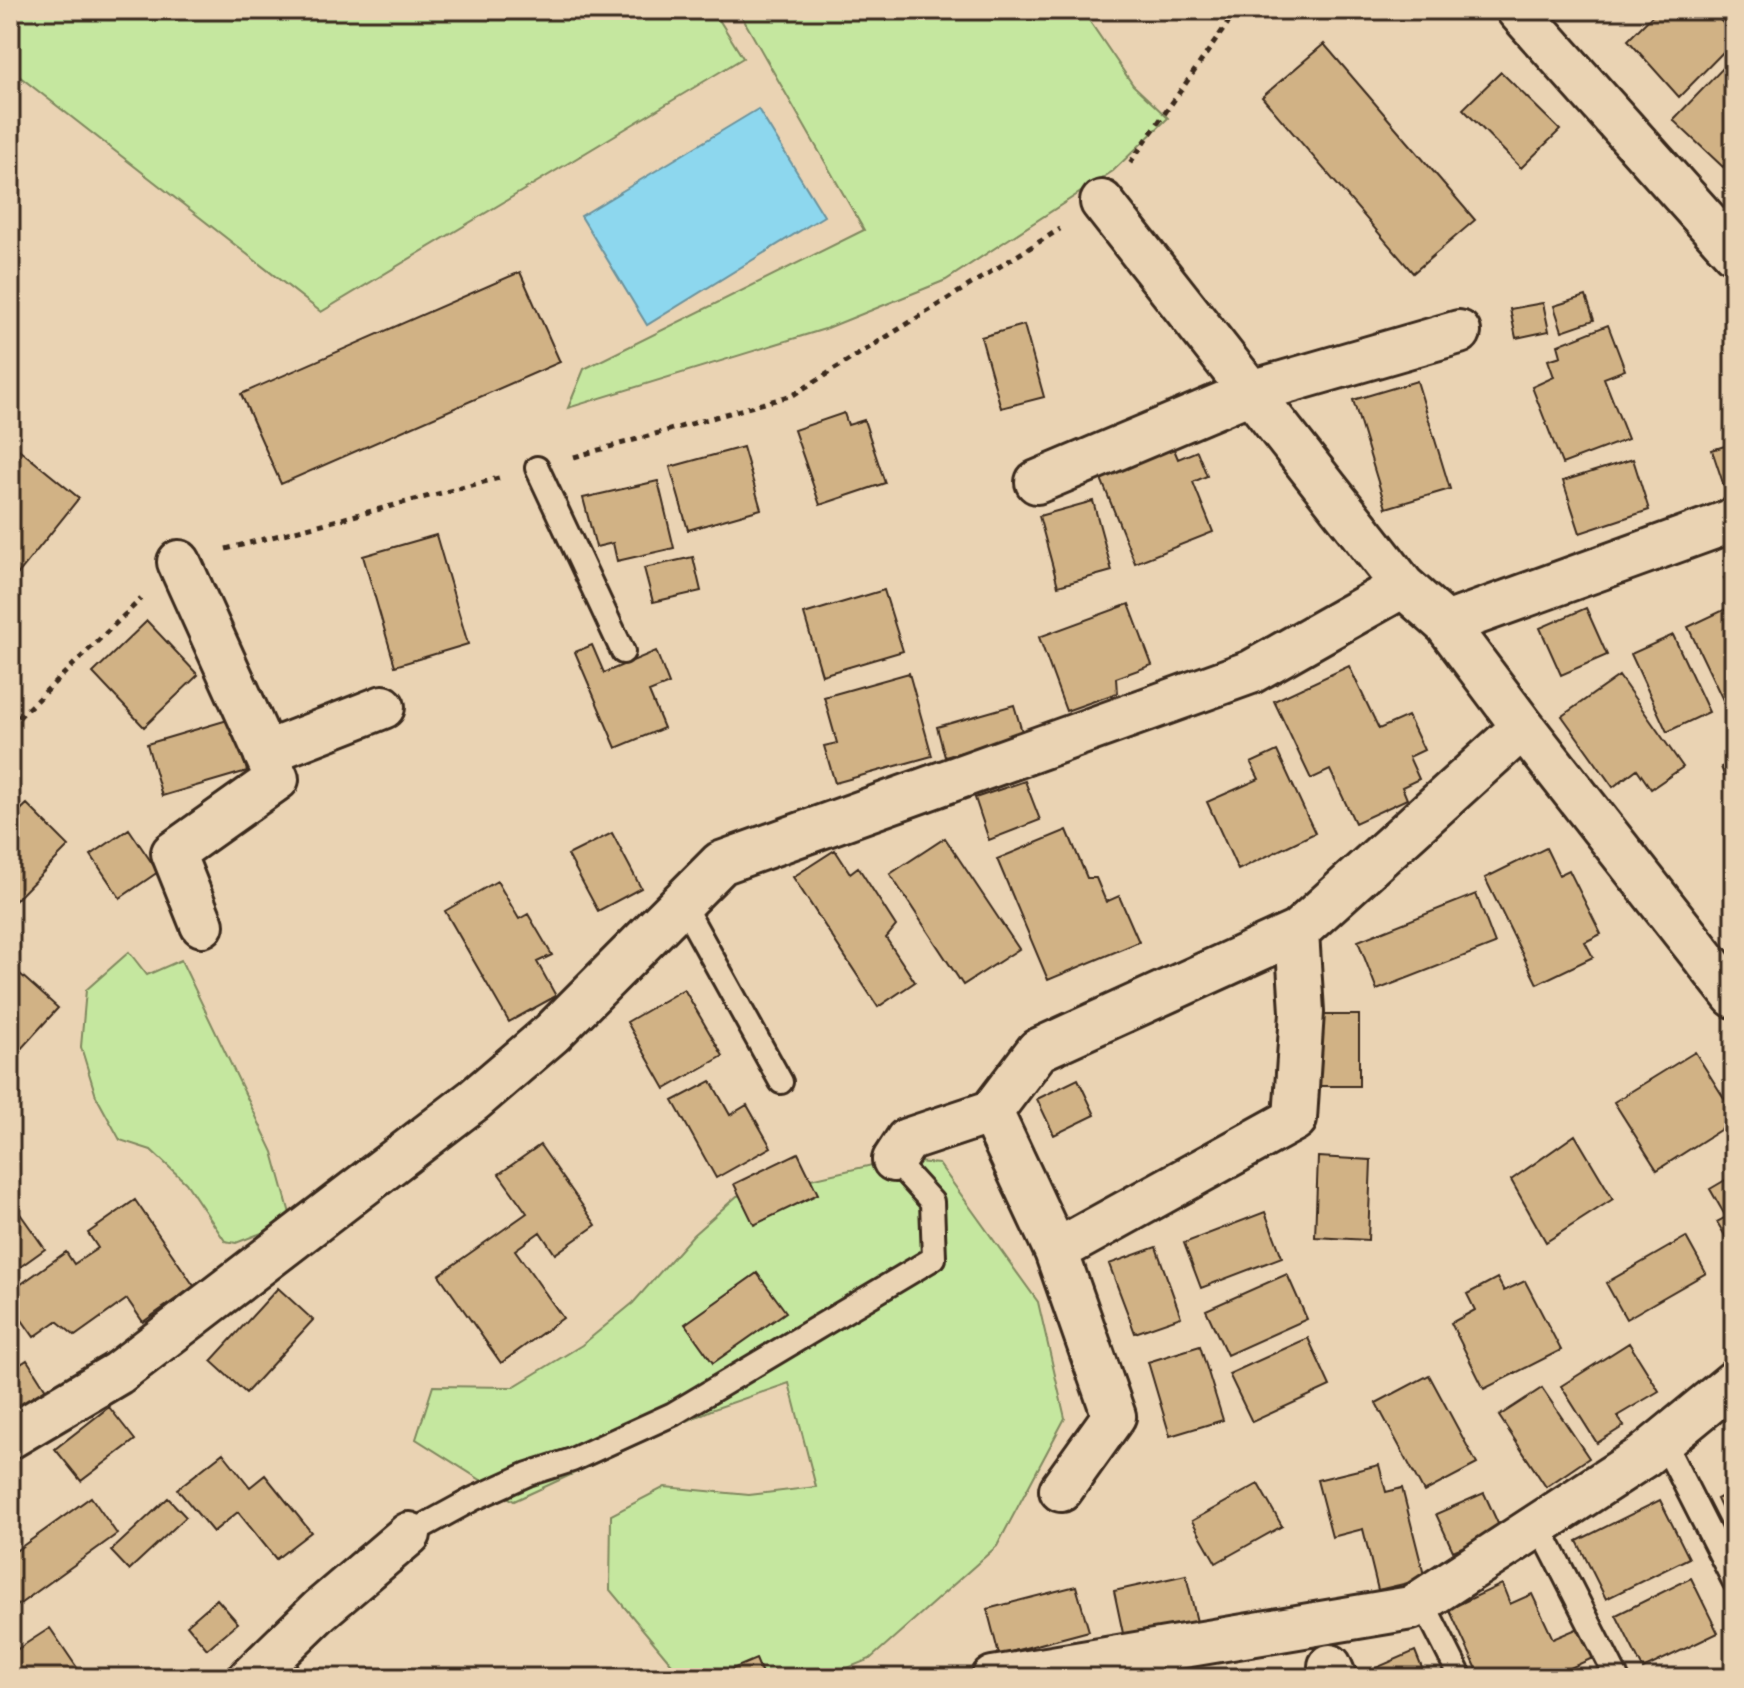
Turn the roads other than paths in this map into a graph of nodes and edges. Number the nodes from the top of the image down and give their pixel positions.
1 (1518, 10) edge
2 (1102, 202) road end
3 (1734, 252) edge
4 (1459, 332) dead end
5 (1251, 392) junction
6 (537, 468) road end
7 (1037, 482) dead end
8 (1734, 520) edge
9 (179, 562) road end
10 (1403, 586) junction
11 (1446, 624) junction
12 (623, 652) dead end
13 (383, 707) dead end
14 (1523, 727) junction
15 (265, 753) junction
16 (682, 903) junction
17 (202, 925) dead end
18 (1297, 932) junction
19 (1734, 996) edge
20 (781, 1082) dead end
21 (991, 1112) junction
22 (894, 1160) joint
23 (1056, 1251) junction
24 (1734, 1382) edge
25 (10, 1437) edge
26 (1663, 1441) junction
27 (1061, 1490) dead end
28 (1539, 1525) junction
29 (409, 1534) joint
30 (1734, 1581) edge
31 (1422, 1601) junction
32 (250, 1678) edge
33 (993, 1678) edge
34 (1461, 1678) edge
35 (1617, 1678) edge

1 - 3 street
2 - 5 street
4 - 5 street
5 - 7 street
5 - 10 street
6 - 12 lane
8 - 11 street
9 - 15 street
10 - 11 street
10 - 16 street
11 - 14 street
13 - 15 street
14 - 18 street
14 - 19 street
15 - 17 street
16 - 20 lane
16 - 25 street
18 - 21 street
18 - 23 street
21 - 22 street
21 - 23 street
22 - 29 lane
23 - 27 street
24 - 26 street
26 - 28 street
26 - 30 lane
28 - 31 street
28 - 35 lane
29 - 32 street
31 - 33 street
31 - 34 lane

